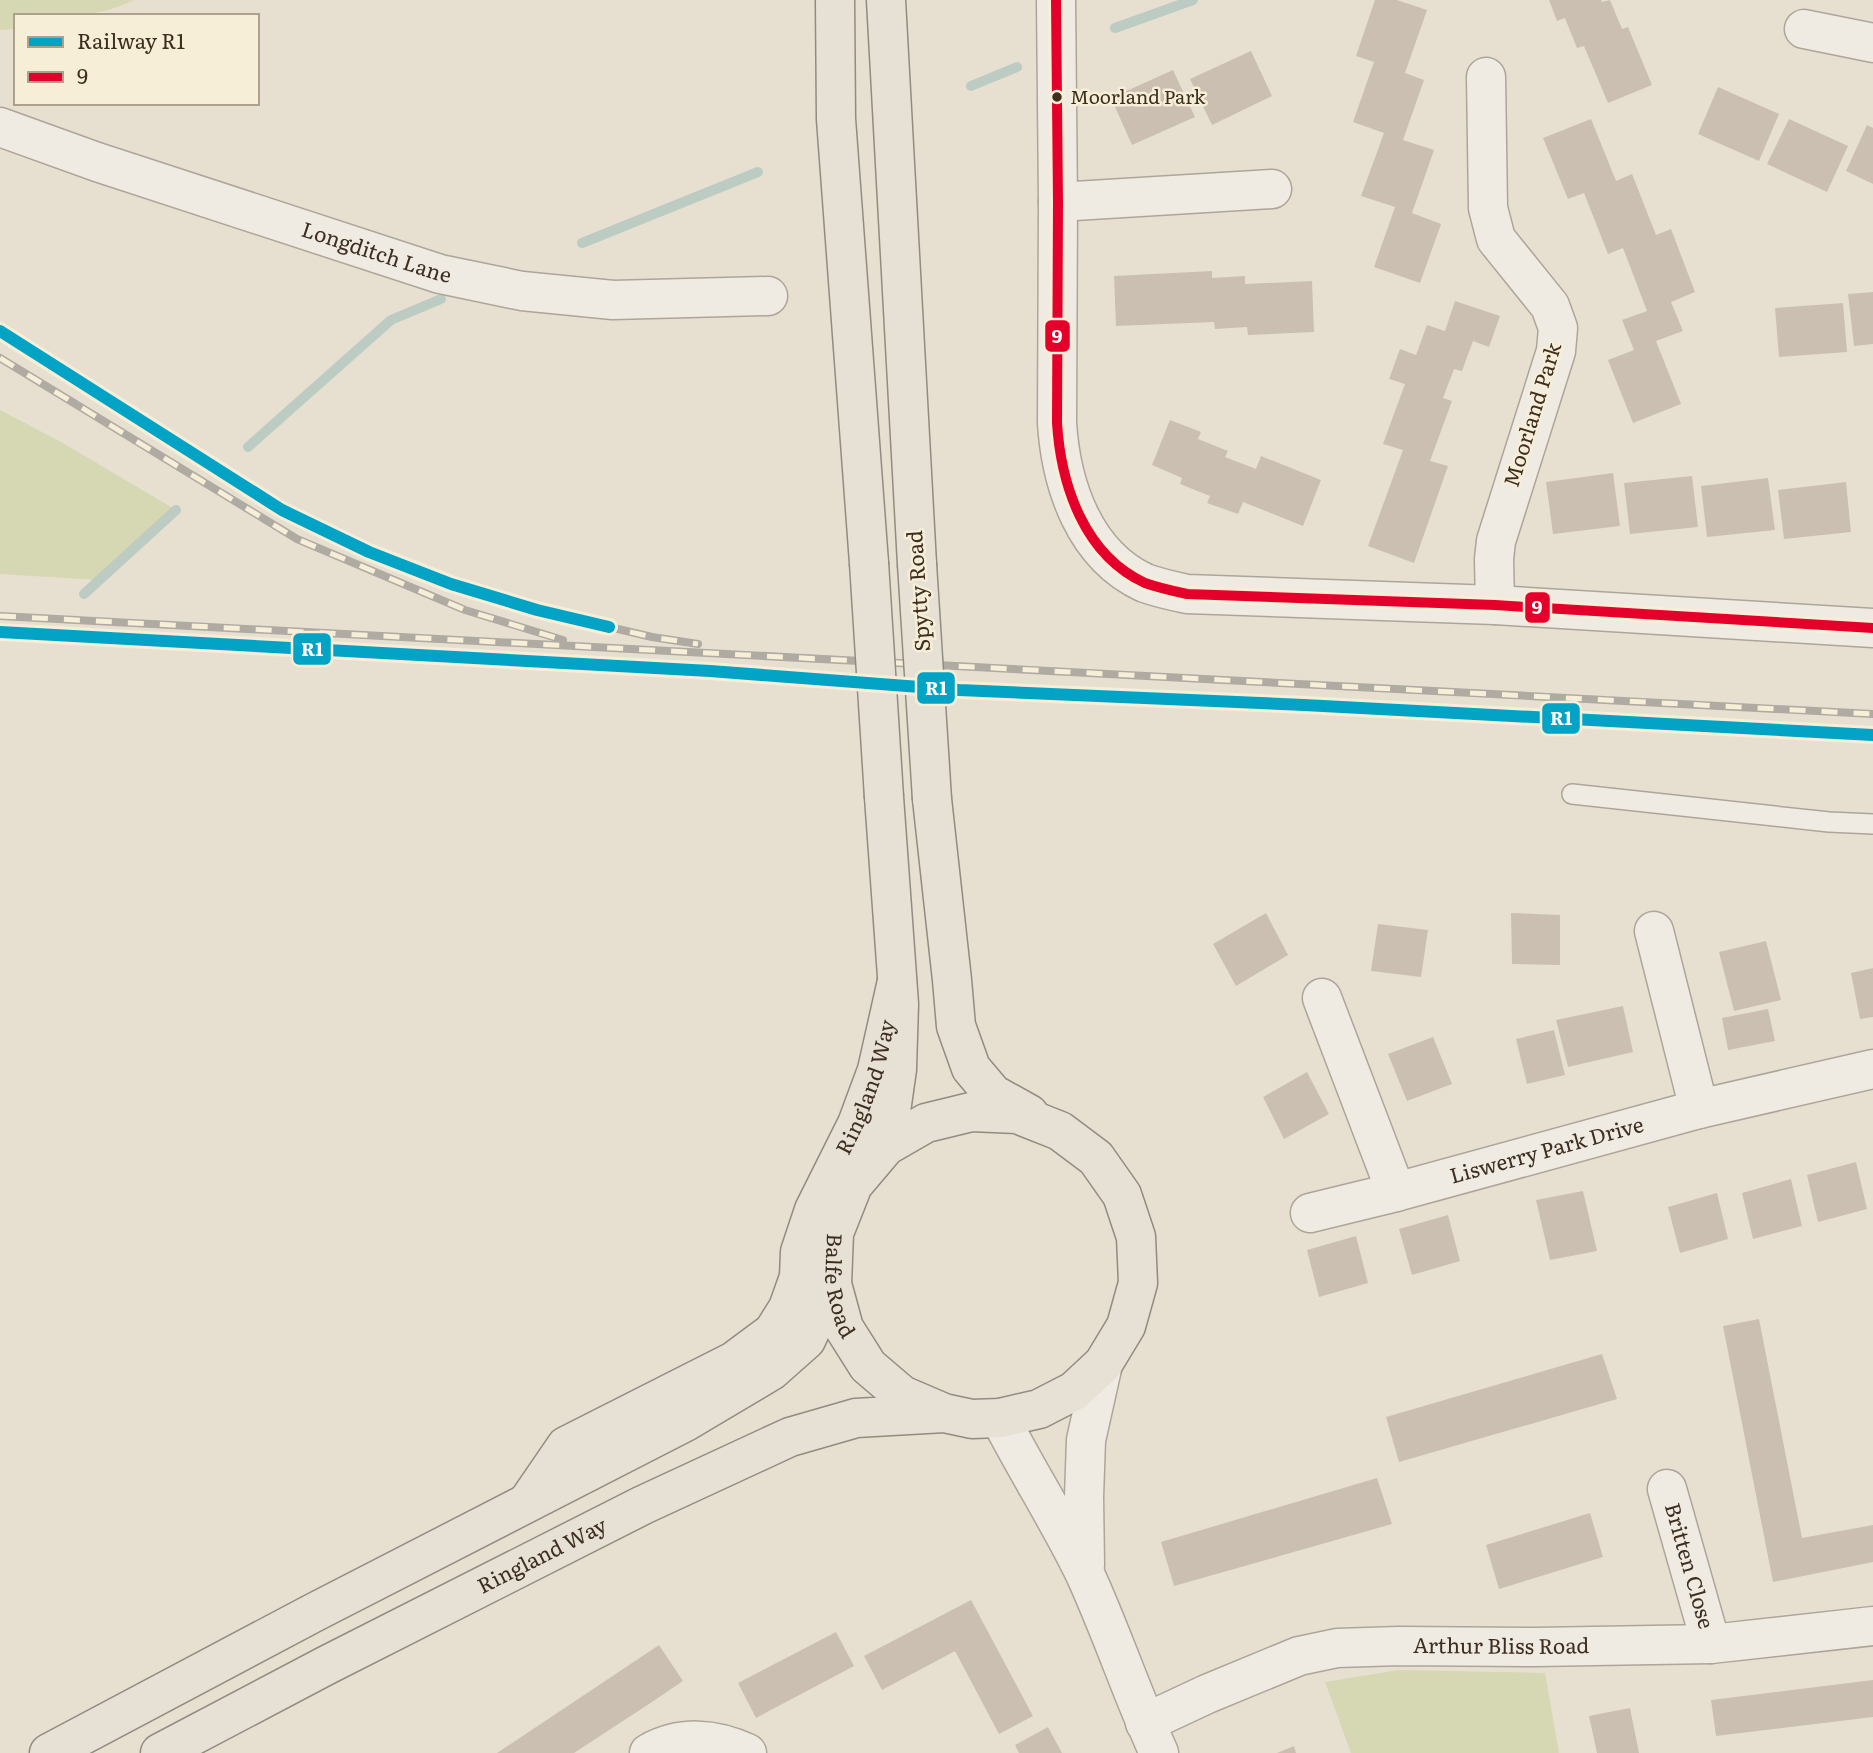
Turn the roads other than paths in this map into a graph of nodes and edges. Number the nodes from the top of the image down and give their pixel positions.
1 (835, 0) edge
2 (886, 0) edge
3 (1056, 0) edge
4 (1804, 29) dead end
5 (1873, 43) edge
6 (1486, 77) dead end
7 (0, 127) edge
8 (1272, 189) dead end
9 (1058, 202) junction
10 (768, 296) dead end
11 (1495, 605) junction
12 (1873, 626) edge
13 (1572, 794) dead end
14 (1873, 824) edge
15 (1654, 931) dead end
16 (897, 981) junction
17 (1322, 998) dead end
18 (1873, 1069) edge
19 (1699, 1108) junction
20 (1060, 1131) junction
21 (887, 1146) junction
22 (1396, 1192) junction
23 (1310, 1213) dead end
24 (832, 1284) junction
25 (1103, 1364) junction
26 (944, 1413) junction
27 (1000, 1418) junction
28 (1667, 1489) dead end
29 (526, 1504) junction
30 (1085, 1574) junction
31 (1873, 1626) edge
32 (1711, 1644) junction
33 (1152, 1738) edge
34 (49, 1753) edge
35 (160, 1753) edge
36 (649, 1753) edge
37 (747, 1753) edge

1 - 16 main road, bridge
2 - 20 main road, Spytty Road, bridge
3 - 9 street
4 - 5 street
6 - 11 street, Moorland Park
7 - 10 street, Longditch Lane
8 - 9 street
9 - 11 street
11 - 12 street
13 - 14 lane
15 - 19 street
16 - 21 main road
16 - 29 main road, Ringland Way
17 - 22 street
18 - 19 street, Liswerry Park Drive
19 - 22 street, Liswerry Park Drive
20 - 21 main road, Balfe Road
20 - 25 main road, Balfe Road
21 - 24 main road, Balfe Road
22 - 23 street, Liswerry Park Drive
24 - 26 main road, Balfe Road
24 - 29 main road, Ringland Way
25 - 27 main road, Balfe Road
25 - 30 street, Balfe Road
26 - 27 main road, Balfe Road
26 - 35 main road, Ringland Way
27 - 30 street, Balfe Road
28 - 32 street, Britten Close
29 - 34 main road, Ringland Way
30 - 33 street, Balfe Road
31 - 32 street, Arthur Bliss Road
32 - 33 street, Arthur Bliss Road
36 - 37 street

